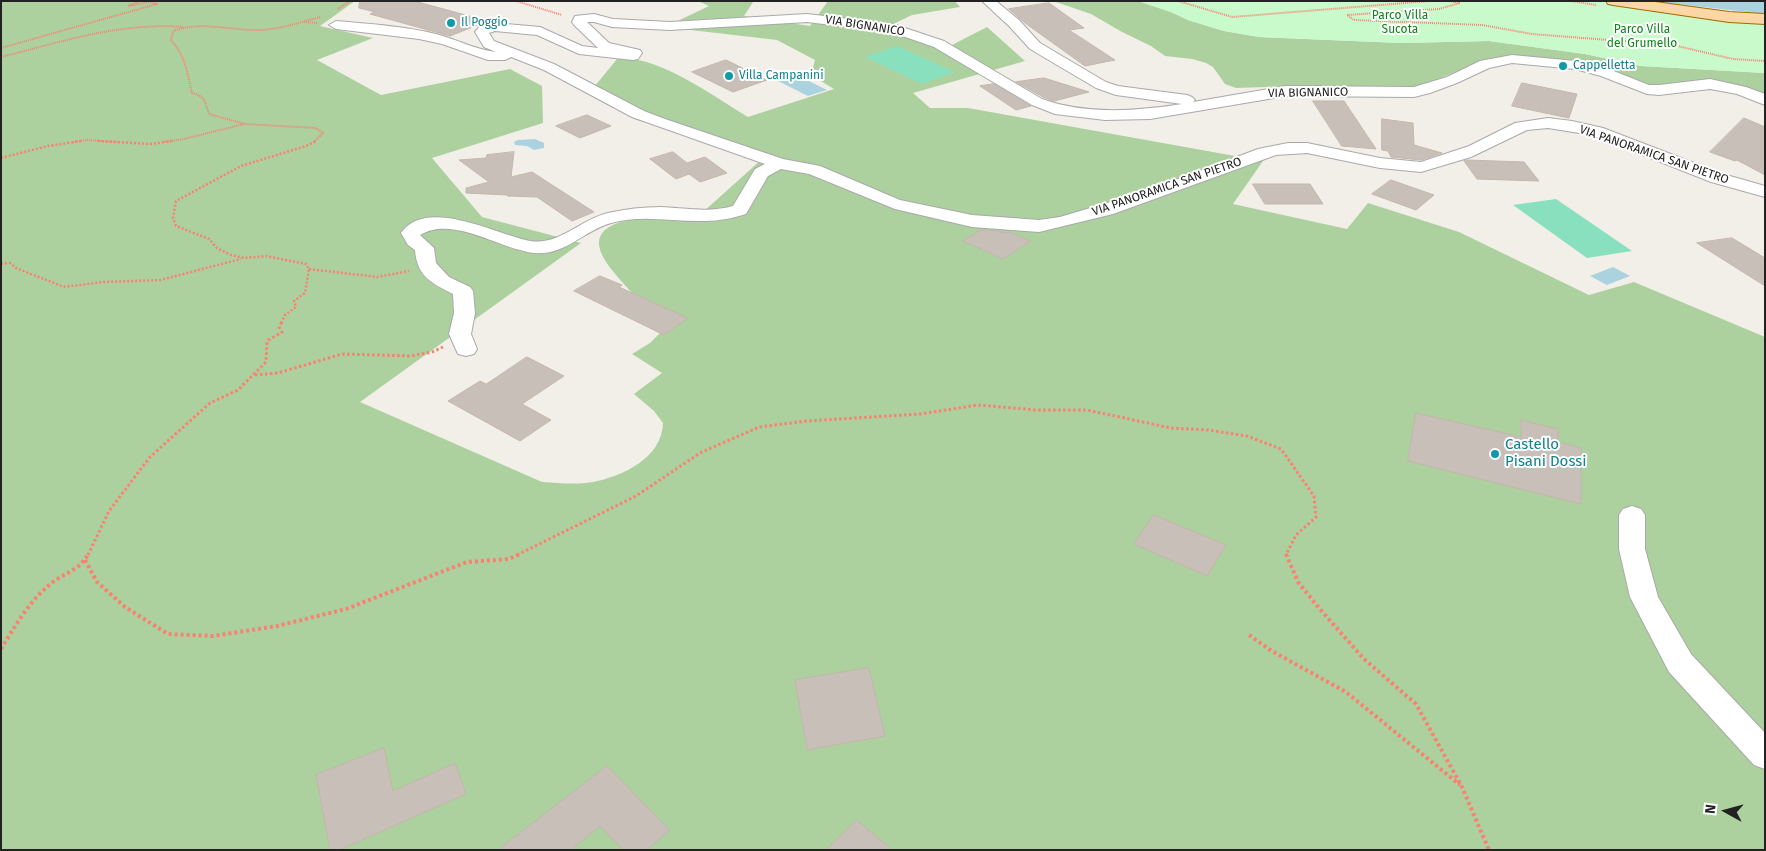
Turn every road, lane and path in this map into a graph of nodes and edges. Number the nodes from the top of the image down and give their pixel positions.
1 (140, 1) edge
2 (516, 1) edge
3 (988, 1) edge
4 (1178, 1) edge
5 (1430, 1) edge
6 (1449, 1) edge
7 (1613, 1) edge
8 (616, 11) dead end
9 (585, 18) junction
10 (1765, 19) edge
11 (299, 22) dead end
12 (336, 25) dead end
13 (662, 26) junction
14 (186, 27) junction
15 (1, 48) edge
16 (514, 54) junction
17 (1, 57) edge
18 (1765, 61) edge
19 (1765, 100) edge
20 (1211, 103) junction
21 (246, 123) junction
22 (1, 158) edge
23 (779, 163) junction
24 (1765, 192) edge
25 (244, 258) junction
26 (1, 264) edge
27 (426, 265) junction
28 (309, 269) junction
29 (463, 342) joint
30 (255, 375) junction
31 (1632, 515) dead end
32 (85, 560) junction
33 (1249, 635) dead end
34 (1, 649) edge
35 (1765, 755) edge
36 (1462, 787) junction
37 (1490, 850) edge

1 - 15 path
2 - 9 path
3 - 20 street
4 - 5 path
6 - 18 path
7 - 10 main road
8 - 13 street
9 - 13 street, VIA BIGNANICO
9 - 16 street
11 - 14 path
12 - 16 street
13 - 20 street, VIA BIGNANICO
14 - 17 path
14 - 21 path
16 - 23 street
19 - 20 street, VIA BIGNANICO
21 - 22 path
21 - 25 path
23 - 24 street, VIA PANORAMICA SAN PIETRO
23 - 27 street
25 - 26 path
25 - 28 path
27 - 28 path
27 - 29 street
28 - 30 path
29 - 30 path
30 - 32 path
31 - 35 street
32 - 34 path
32 - 36 path
33 - 36 path
36 - 37 path

